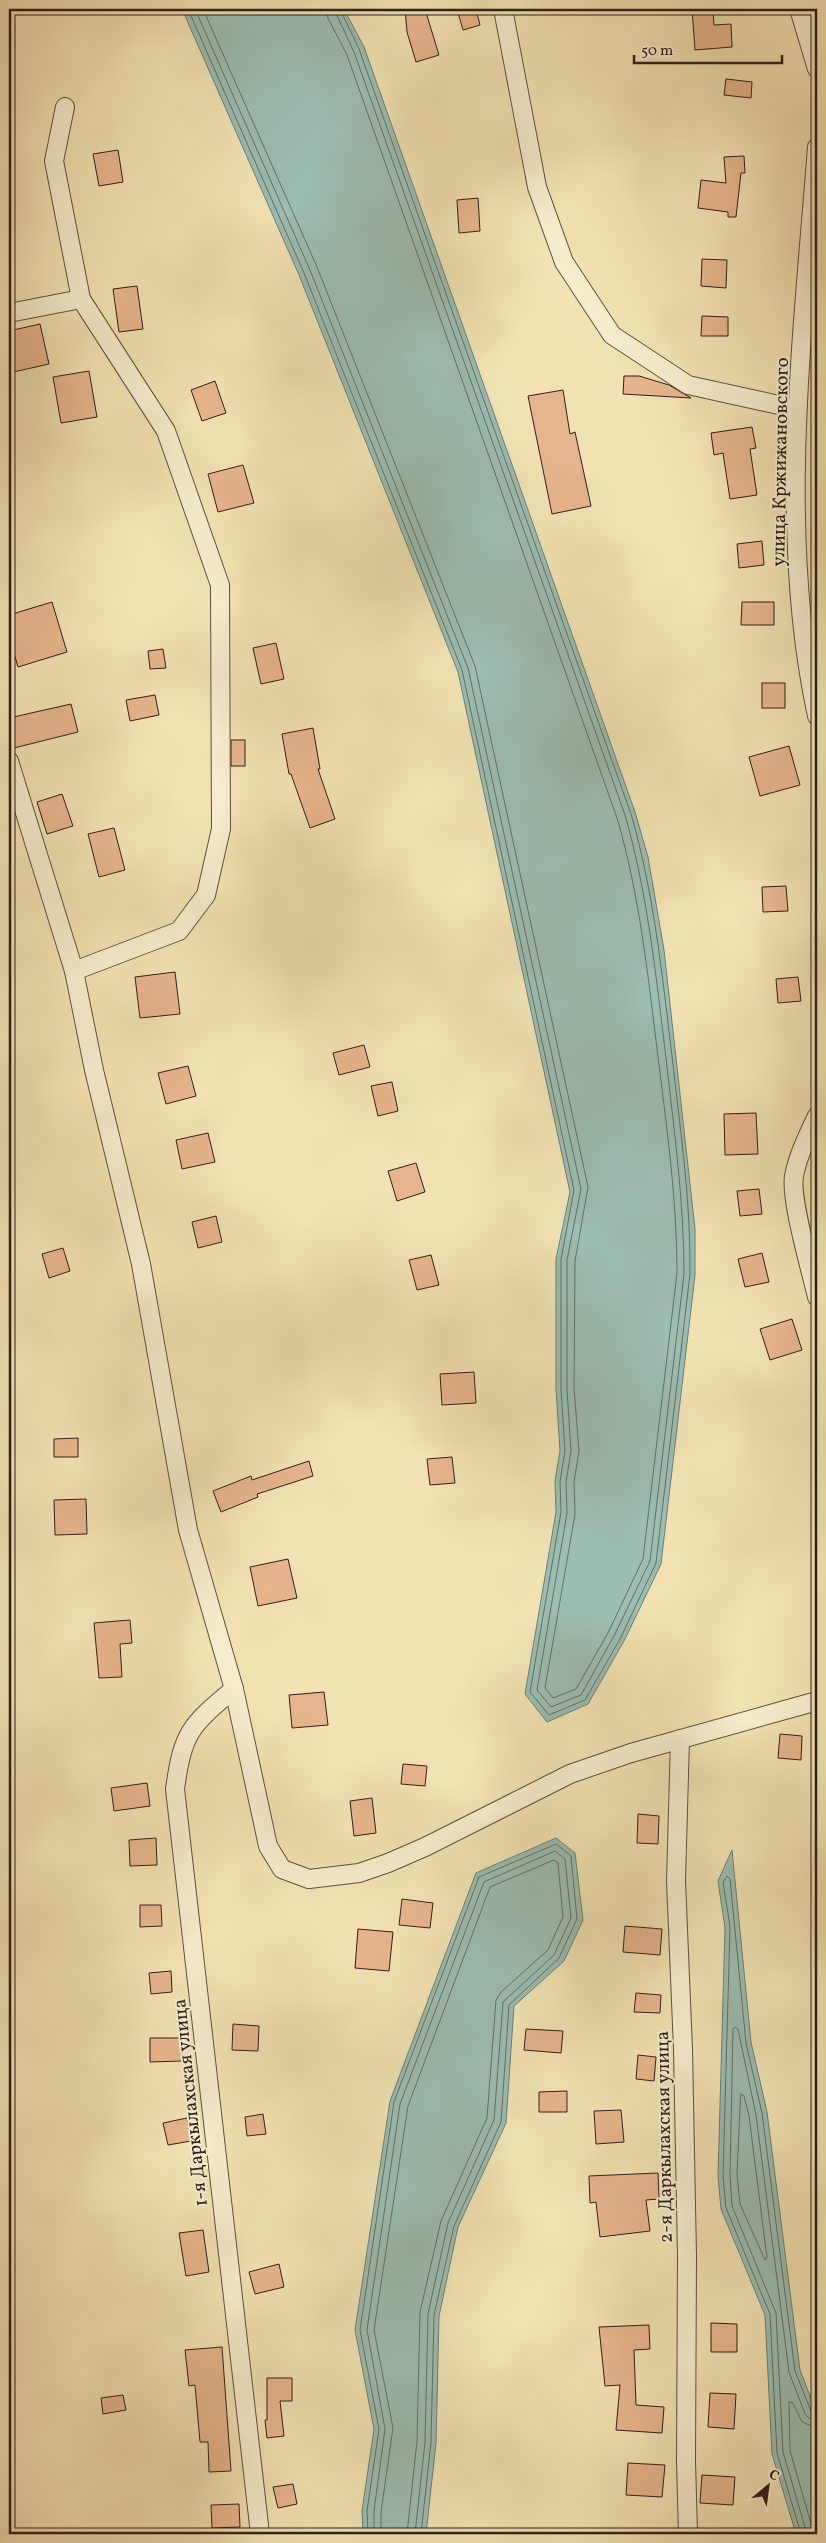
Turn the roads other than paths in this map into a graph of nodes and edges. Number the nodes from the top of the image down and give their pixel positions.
1 (503, 9) edge
2 (799, 9) edge
3 (817, 69) edge
4 (65, 106) dead end
5 (817, 147) edge
6 (81, 299) junction
7 (9, 313) edge
8 (797, 409) junction
9 (817, 716) edge
10 (9, 761) edge
11 (74, 970) junction
12 (817, 1116) edge
13 (817, 1296) edge
14 (234, 1688) junction
15 (817, 1701) edge
16 (680, 1739) junction
17 (260, 2534) edge
18 (688, 2534) edge

1 - 8 street
2 - 3 street
4 - 6 street
5 - 8 street, улица Кржижановского
6 - 7 street
6 - 11 street
8 - 9 street, улица Кржижановского
10 - 11 street
11 - 14 street
12 - 13 street
14 - 16 street
14 - 17 street, 1-я Даркылахская улица
15 - 16 street
16 - 18 street, 2-я Даркылахская улица

